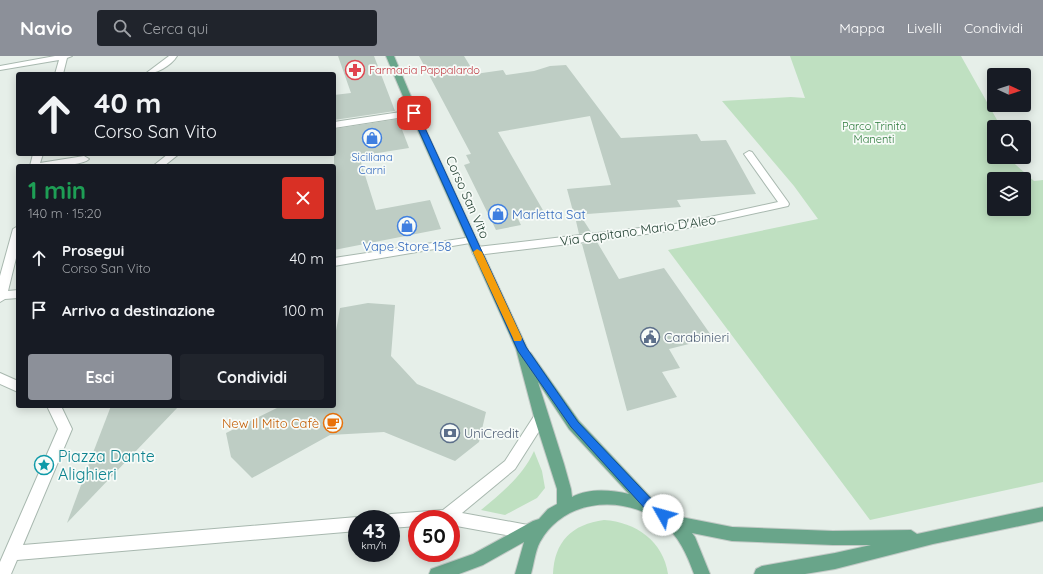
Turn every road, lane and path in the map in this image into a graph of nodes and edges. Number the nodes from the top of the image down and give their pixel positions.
1 (65, 56) edge
2 (173, 56) edge
3 (390, 56) edge
4 (0, 68) edge
5 (60, 72) edge
6 (152, 72) edge
7 (414, 113) junction
8 (336, 125) edge
9 (749, 154) dead end
10 (171, 156) edge
11 (86, 160) edge
12 (56, 164) edge
13 (161, 164) edge
14 (16, 237) edge
15 (472, 240) junction
16 (477, 251) junction
17 (336, 262) edge
18 (16, 294) edge
19 (0, 297) edge
20 (522, 349) junction
21 (0, 378) edge
22 (16, 385) edge
23 (55, 408) edge
24 (541, 417) junction
25 (565, 505) junction
26 (652, 508) junction
27 (455, 510) edge
28 (1043, 514) edge
29 (460, 520) edge
30 (672, 522) junction
31 (542, 523) junction
32 (348, 525) edge
33 (528, 532) junction
34 (933, 537) junction
35 (12, 553) junction
36 (3, 574) edge
37 (437, 574) edge
38 (523, 574) edge
39 (702, 574) edge
40 (762, 574) edge

1 - 4 street
1 - 5 street
2 - 6 street
3 - 7 main road, Corso San Vito
7 - 8 street
7 - 15 main road, Corso San Vito
9 - 16 street, Via Capitano Mario D'Aleo
10 - 13 street
11 - 12 street
14 - 19 street
15 - 16 main road, Corso San Vito
15 - 17 street
16 - 20 main road, Corso San Vito
18 - 19 street
20 - 24 main road
20 - 26 main road
21 - 22 street
23 - 35 street
24 - 25 main road
24 - 27 street
25 - 26 main road
25 - 31 main road
26 - 30 main road
28 - 34 main road
29 - 33 street
30 - 34 main road
30 - 39 main road
31 - 33 main road
31 - 38 main road
32 - 35 street
33 - 37 main road
34 - 40 main road
35 - 36 street

